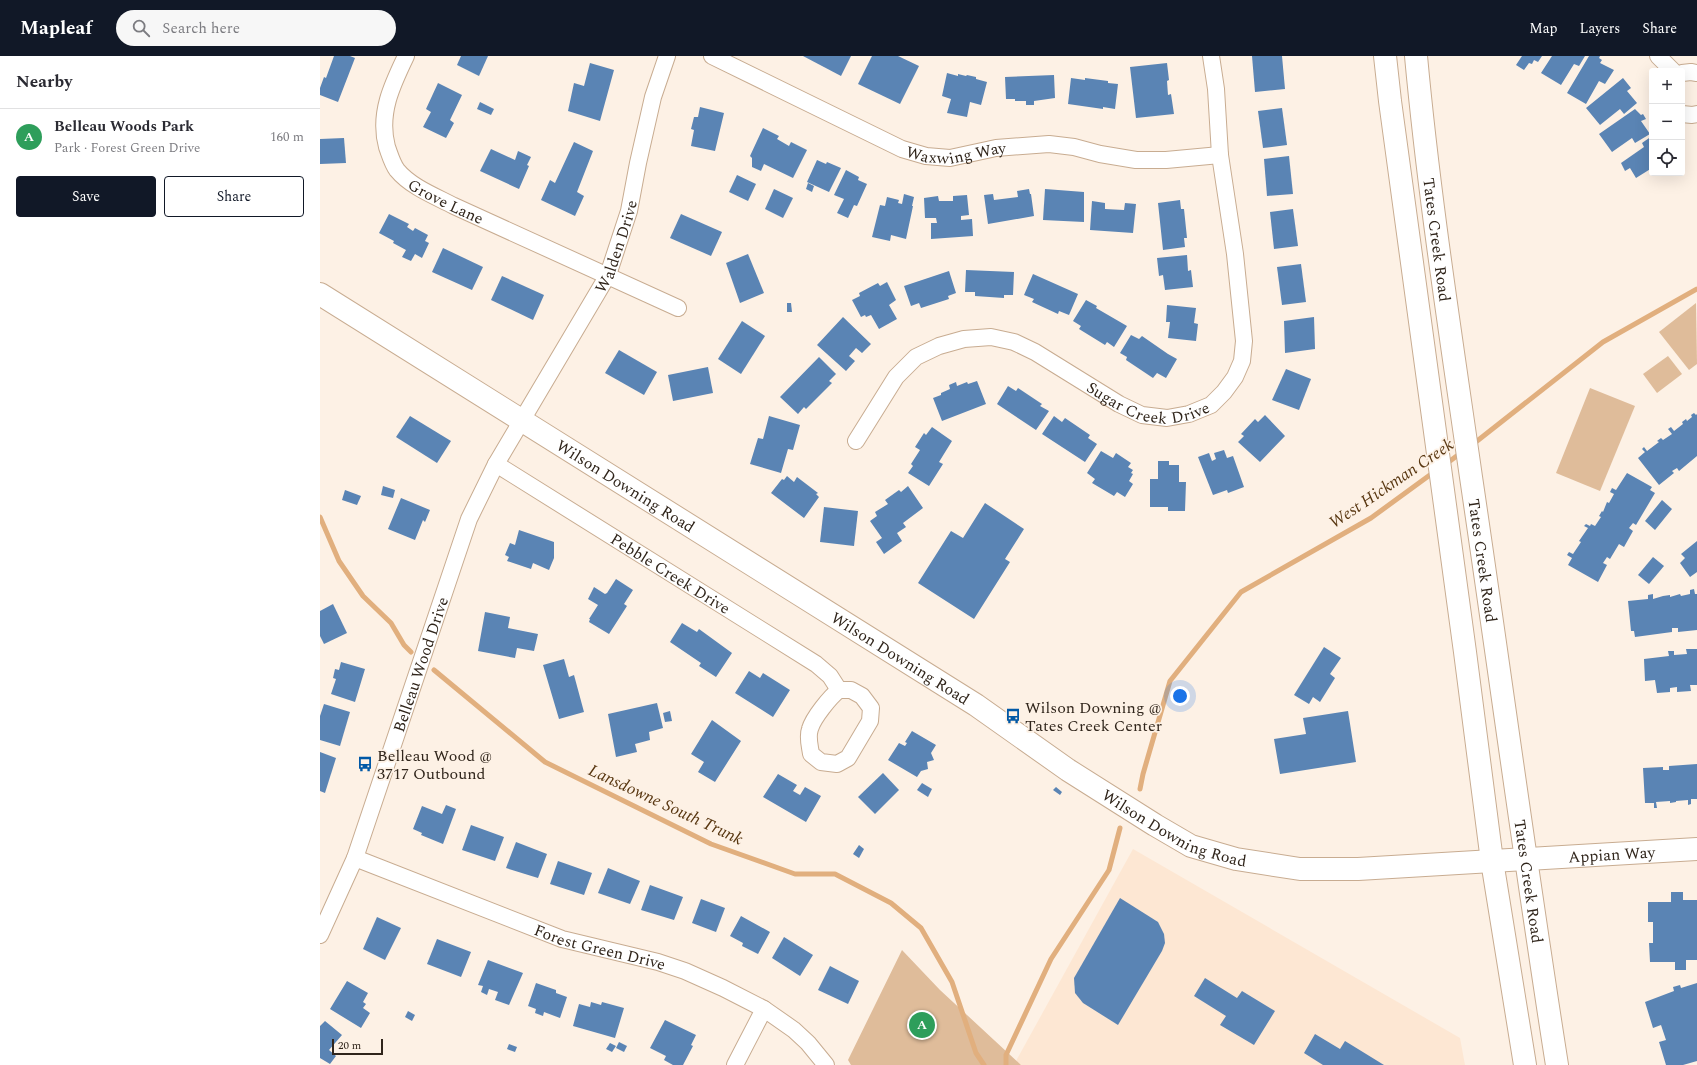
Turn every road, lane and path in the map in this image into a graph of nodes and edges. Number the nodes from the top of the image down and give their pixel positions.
1 (406, 56) edge
2 (668, 56) edge
3 (712, 56) edge
4 (1211, 56) edge
5 (1385, 56) edge
6 (1416, 56) edge
7 (1658, 56) edge
8 (1670, 68) edge
9 (1685, 73) edge
10 (1697, 73) edge
11 (1685, 114) edge
12 (1697, 114) edge
13 (1220, 155) junction
14 (608, 275) junction
15 (320, 294) edge
16 (678, 308) dead end
17 (522, 419) junction
18 (856, 441) dead end
19 (496, 464) junction
20 (839, 690) junction
21 (1697, 849) edge
22 (355, 858) junction
23 (1526, 859) junction
24 (1492, 861) junction
25 (320, 935) edge
26 (764, 1009) junction
27 (735, 1065) edge
28 (826, 1065) edge
29 (1525, 1065) edge
30 (1557, 1065) edge

1 - 14 street, Grove Lane
2 - 14 street, Walden Drive
3 - 13 street, Waxwing Way
4 - 13 street, Sugar Creek Drive
5 - 24 main road, Tates Creek Road
6 - 23 main road, Tates Creek Road
7 - 8 street
9 - 10 street
11 - 12 street
13 - 18 street, Sugar Creek Drive
14 - 16 street, Grove Lane
14 - 17 street, Walden Drive
15 - 17 main road, Wilson Downing Road
17 - 19 street, Belleau Wood Drive
17 - 24 main road, Wilson Downing Road
19 - 20 street, Pebble Creek Drive
19 - 22 street, Belleau Wood Drive
20 - 20 street
21 - 23 main road, Appian Way
22 - 25 street, Belleau Wood Drive
22 - 26 street, Forest Green Drive
23 - 24 main road, Wilson Downing Road
23 - 30 main road, Tates Creek Road
24 - 29 main road, Tates Creek Road
26 - 27 street
26 - 28 street, Forest Green Drive

